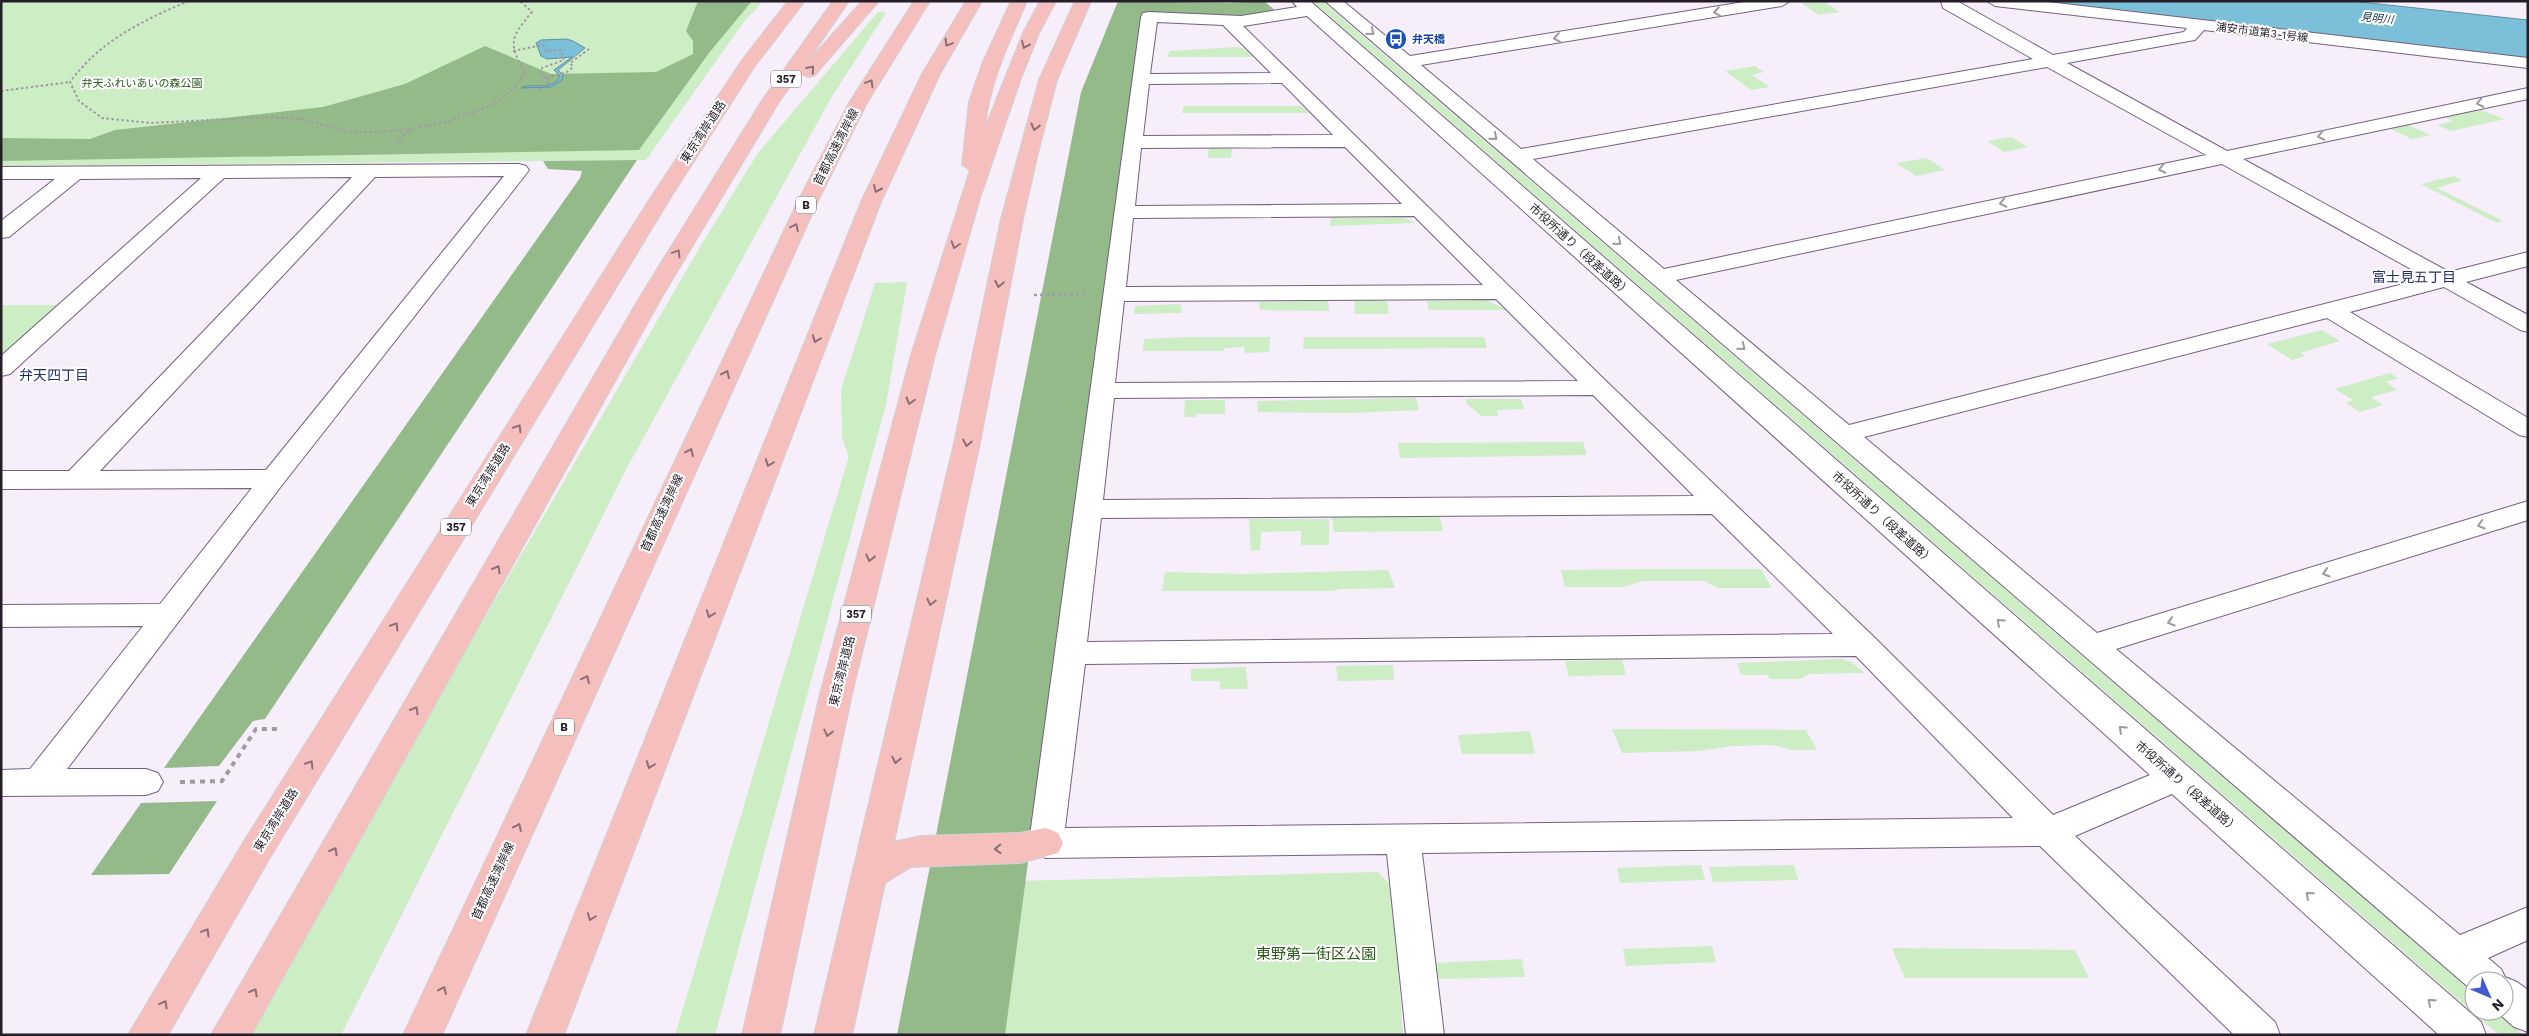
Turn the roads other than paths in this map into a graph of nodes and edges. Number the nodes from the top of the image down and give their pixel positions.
1 (797, 1) edge
2 (841, 1) edge
3 (871, 1) edge
4 (922, 1) edge
5 (974, 1) edge
6 (1019, 1) edge
7 (1048, 1) edge
8 (1083, 1) edge
9 (1782, 1) edge
10 (1949, 1) edge
11 (1995, 1) edge
12 (1314, 4) edge
13 (1228, 20) junction
14 (2196, 24) junction
15 (2050, 59) junction
16 (1408, 62) junction
17 (2528, 62) edge
18 (1286, 78) junction
19 (1140, 79) junction
20 (2528, 93) edge
21 (1350, 141) junction
22 (1132, 142) junction
23 (1517, 156) junction
24 (2224, 156) junction
25 (734, 159) junction
26 (369, 171) junction
27 (219, 172) junction
28 (1, 173) edge
29 (75, 173) junction
30 (970, 198) junction
31 (1419, 210) junction
32 (1123, 212) junction
33 (1, 232) edge
34 (2528, 260) edge
35 (1659, 277) junction
36 (2447, 280) junction
37 (1503, 292) junction
38 (1114, 294) junction
39 (2331, 310) junction
40 (2528, 325) edge
41 (1, 369) edge
42 (1599, 388) junction
43 (1102, 391) junction
44 (2528, 429) edge
45 (1846, 434) junction
46 (77, 479) junction
47 (273, 479) junction
48 (1, 480) edge
49 (1718, 505) junction
50 (1090, 509) junction
51 (2528, 510) edge
52 (170, 615) junction
53 (1, 616) edge
54 (1863, 645) junction
55 (2091, 646) junction
56 (1072, 653) junction
57 (2176, 778) junction
58 (38, 782) junction
59 (146, 782) road end
60 (1, 783) edge
61 (2048, 832) junction
62 (1402, 839) junction
63 (1046, 842) junction
64 (871, 873) junction
65 (2528, 924) edge
66 (2456, 954) junction
67 (2476, 971) edge
68 (2514, 1002) edge
69 (2528, 1014) edge
70 (147, 1035) edge
71 (230, 1035) edge
72 (422, 1035) edge
73 (545, 1035) edge
74 (761, 1035) edge
75 (833, 1035) edge
76 (1425, 1035) edge
77 (2261, 1035) edge
78 (2468, 1035) edge

70 -> 1 highway, 東京湾岸道路 / 357
2 - 25 highway, 357
25 -> 3 highway
72 -> 4 highway, 首都高速湾岸線 / B
5 -> 73 highway
6 - 30 highway
7 -> 30 highway, 東京湾岸道路 / 357
8 -> 64 highway
9 -> 16 street
10 - 15 street
11 - 14 street, 浦安市道第3-1号線
12 - 13 street
12 -> 16 street
57 -> 12 street, 市役所通り（段差道路）
13 - 18 street
13 - 19 street
14 - 15 street
14 - 17 street, 浦安市道第3-1号線
15 - 23 street
15 - 24 street
16 -> 23 street
18 - 19 street
18 - 21 street
19 - 22 street
20 -> 24 street
21 - 22 street
21 - 31 street
22 - 32 street
23 -> 35 street
24 -> 35 street
24 - 36 street
71 -> 25 highway, 357
26 - 27 street
26 - 46 street
26 - 47 street
27 - 29 street
27 - 41 street
28 - 29 street
29 - 33 street
30 -> 74 highway, 東京湾岸道路 / 357
31 - 32 street
31 - 37 street
32 - 38 street
34 - 36 street
35 -> 45 street
36 - 39 street
36 - 40 street
37 - 38 street
37 - 42 street
38 - 43 street
39 - 44 street
39 - 45 street
42 - 43 street
42 - 49 street
43 - 50 street
45 - 55 street
46 - 47 street
46 - 48 street
47 - 52 street
49 - 50 street
49 - 54 street
50 - 56 street
51 -> 55 street
52 - 53 street
52 - 58 street
54 - 56 street
54 - 61 street
55 - 66 street
56 - 63 street
57 - 61 street
78 -> 57 street, 市役所通り（段差道路）
58 - 59 street
58 - 60 street
61 - 62 street
61 - 77 street
62 - 63 street
62 - 76 street
63 -> 64 highway
64 - 75 highway
65 - 66 street
66 - 67 street
68 - 69 street

